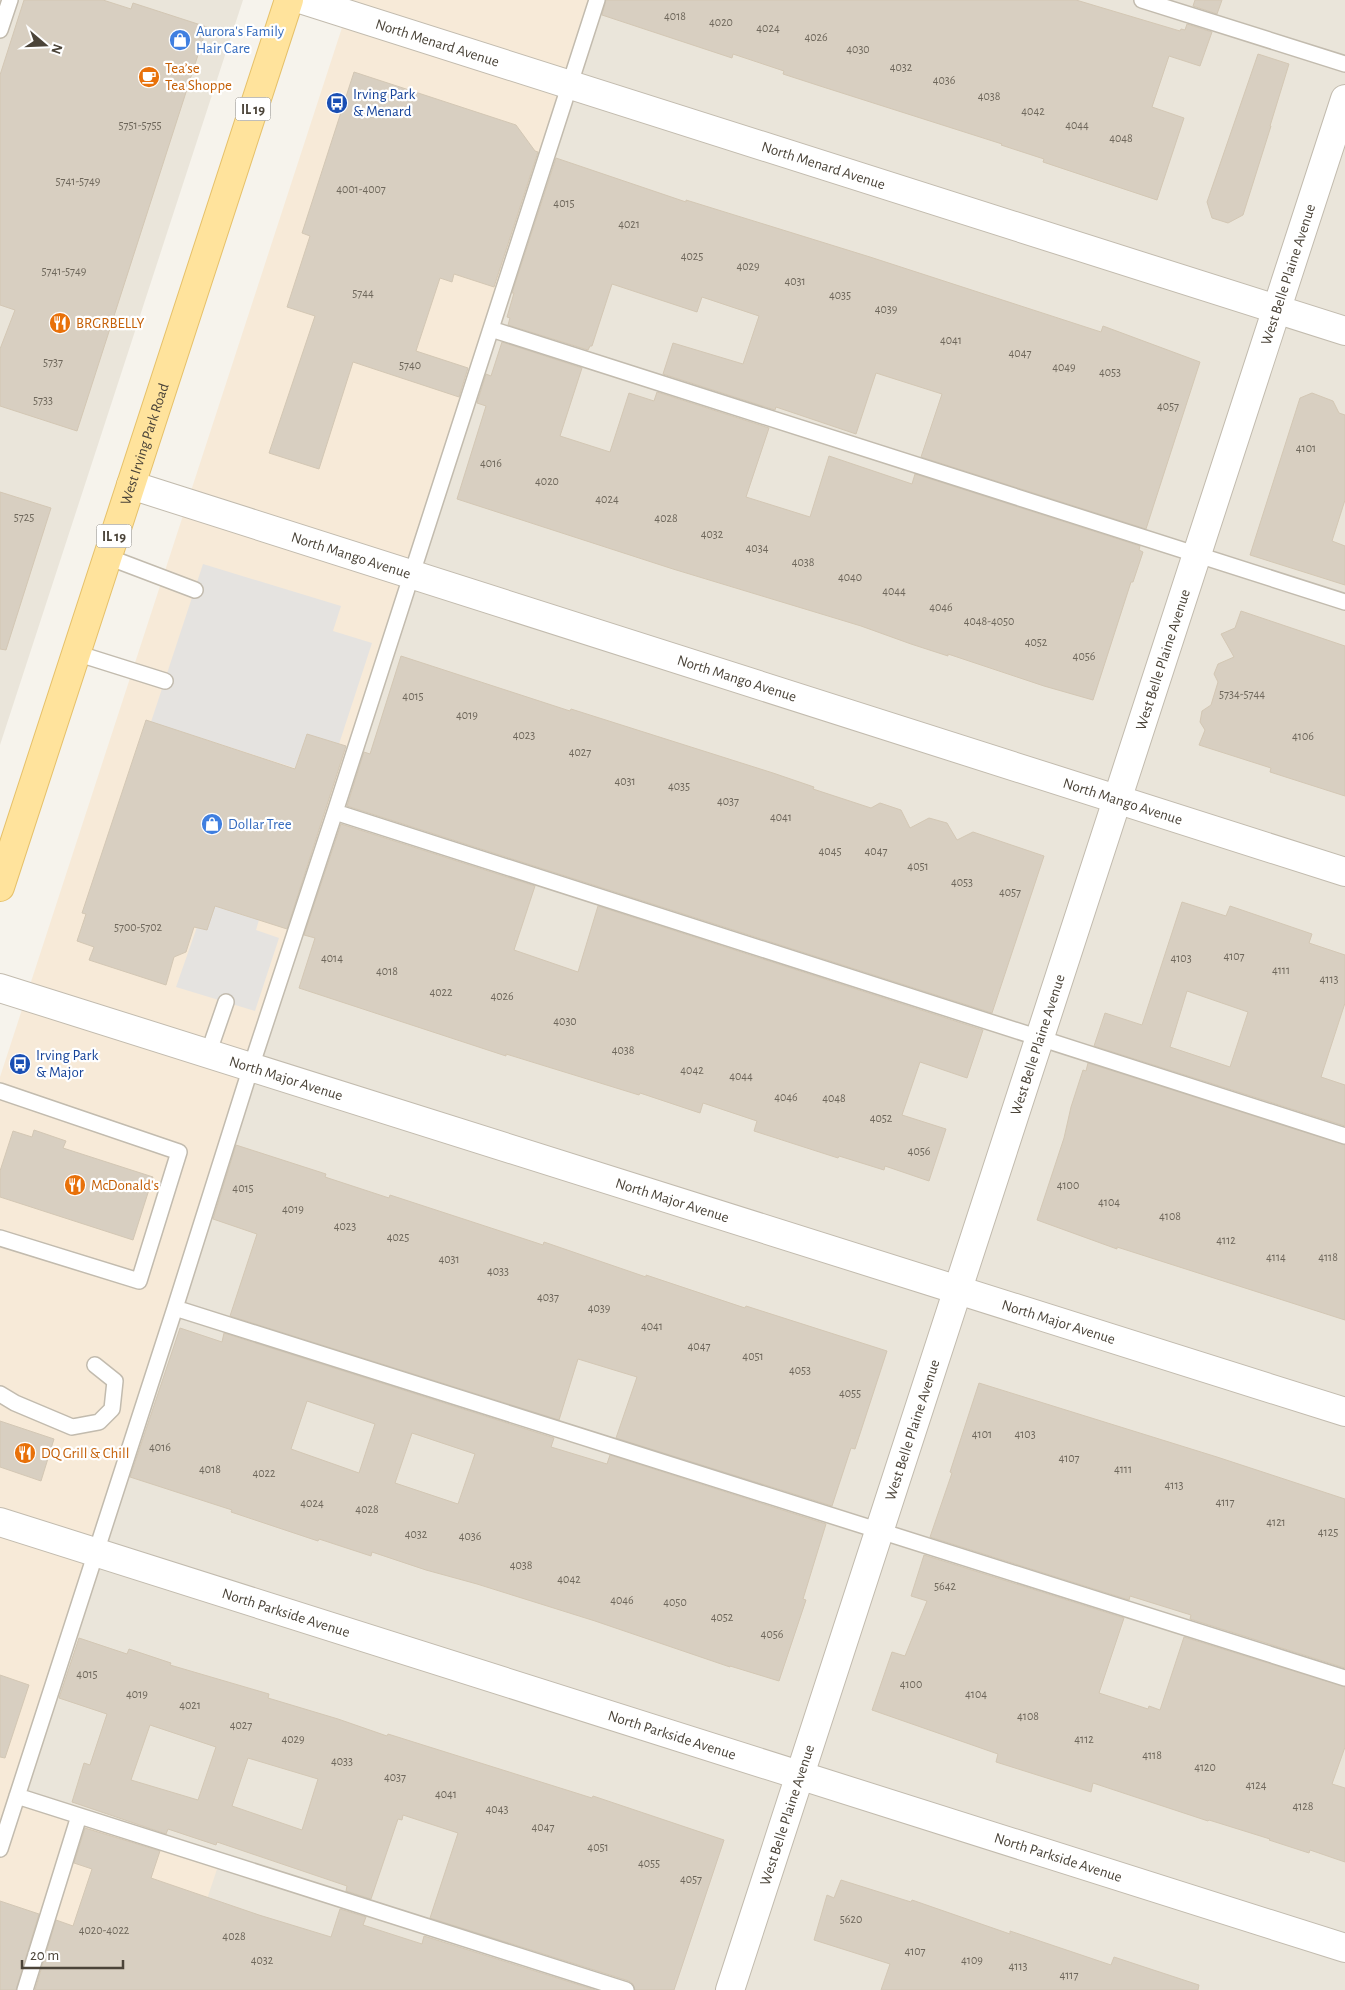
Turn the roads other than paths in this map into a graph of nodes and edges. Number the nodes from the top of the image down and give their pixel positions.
1 (10, 0) edge
2 (289, 0) edge
3 (303, 0) edge
4 (597, 0) edge
5 (1142, 0) edge
6 (0, 30) edge
7 (1345, 64) edge
8 (570, 85) junction
9 (1345, 99) edge
10 (1277, 309) junction
11 (491, 329) junction
12 (1345, 331) edge
13 (130, 485) junction
14 (1197, 555) junction
15 (108, 557) junction
16 (412, 575) junction
17 (194, 590) dead end
18 (1345, 602) edge
19 (76, 653) junction
20 (165, 681) dead end
21 (1118, 799) junction
22 (335, 812) junction
23 (1345, 872) edge
24 (0, 888) edge
25 (0, 988) edge
26 (226, 1002) dead end
27 (1040, 1038) junction
28 (208, 1054) junction
29 (251, 1067) junction
30 (0, 1090) edge
31 (1345, 1136) edge
32 (0, 1238) edge
33 (958, 1290) junction
34 (175, 1308) junction
35 (96, 1364) dead end
36 (0, 1394) edge
37 (1345, 1412) edge
38 (0, 1522) edge
39 (879, 1531) junction
40 (96, 1552) junction
41 (1345, 1678) edge
42 (799, 1775) junction
43 (17, 1796) junction
44 (79, 1816) junction
45 (0, 1849) edge
46 (1345, 1948) edge
47 (25, 1990) edge
48 (626, 1990) edge
49 (730, 1990) edge

1 - 6 lane
2 - 13 main road, West Irving Park Road / IL 19
3 - 8 street, North Menard Avenue
4 - 8 lane
5 - 7 lane
8 - 10 street, North Menard Avenue
8 - 11 lane
9 - 10 street, West Belle Plaine Avenue
10 - 12 street, North Menard Avenue
10 - 14 street, West Belle Plaine Avenue
11 - 14 lane
11 - 16 lane
13 - 15 main road, West Irving Park Road / IL 19
13 - 16 street, North Mango Avenue
14 - 18 lane
14 - 21 street, West Belle Plaine Avenue
15 - 17 lane
15 - 19 main road, West Irving Park Road / IL 19
16 - 21 street, North Mango Avenue
16 - 22 lane
19 - 20 lane
19 - 24 main road, West Irving Park Road / IL 19
21 - 23 street, North Mango Avenue
21 - 27 street, West Belle Plaine Avenue
22 - 27 lane
22 - 29 lane
25 - 28 street, North Major Avenue
26 - 28 lane
27 - 31 lane
27 - 33 street, West Belle Plaine Avenue
28 - 29 street, North Major Avenue
29 - 33 street, North Major Avenue
29 - 34 lane
30 - 32 lane
33 - 37 street, North Major Avenue
33 - 39 street, West Belle Plaine Avenue
34 - 39 lane
34 - 40 lane
35 - 36 lane
38 - 40 street, North Parkside Avenue
39 - 41 lane
39 - 42 street, West Belle Plaine Avenue
40 - 42 street, North Parkside Avenue
40 - 43 lane
42 - 46 street, North Parkside Avenue
42 - 49 street, West Belle Plaine Avenue
43 - 44 lane
43 - 45 lane
44 - 47 lane
44 - 48 lane

